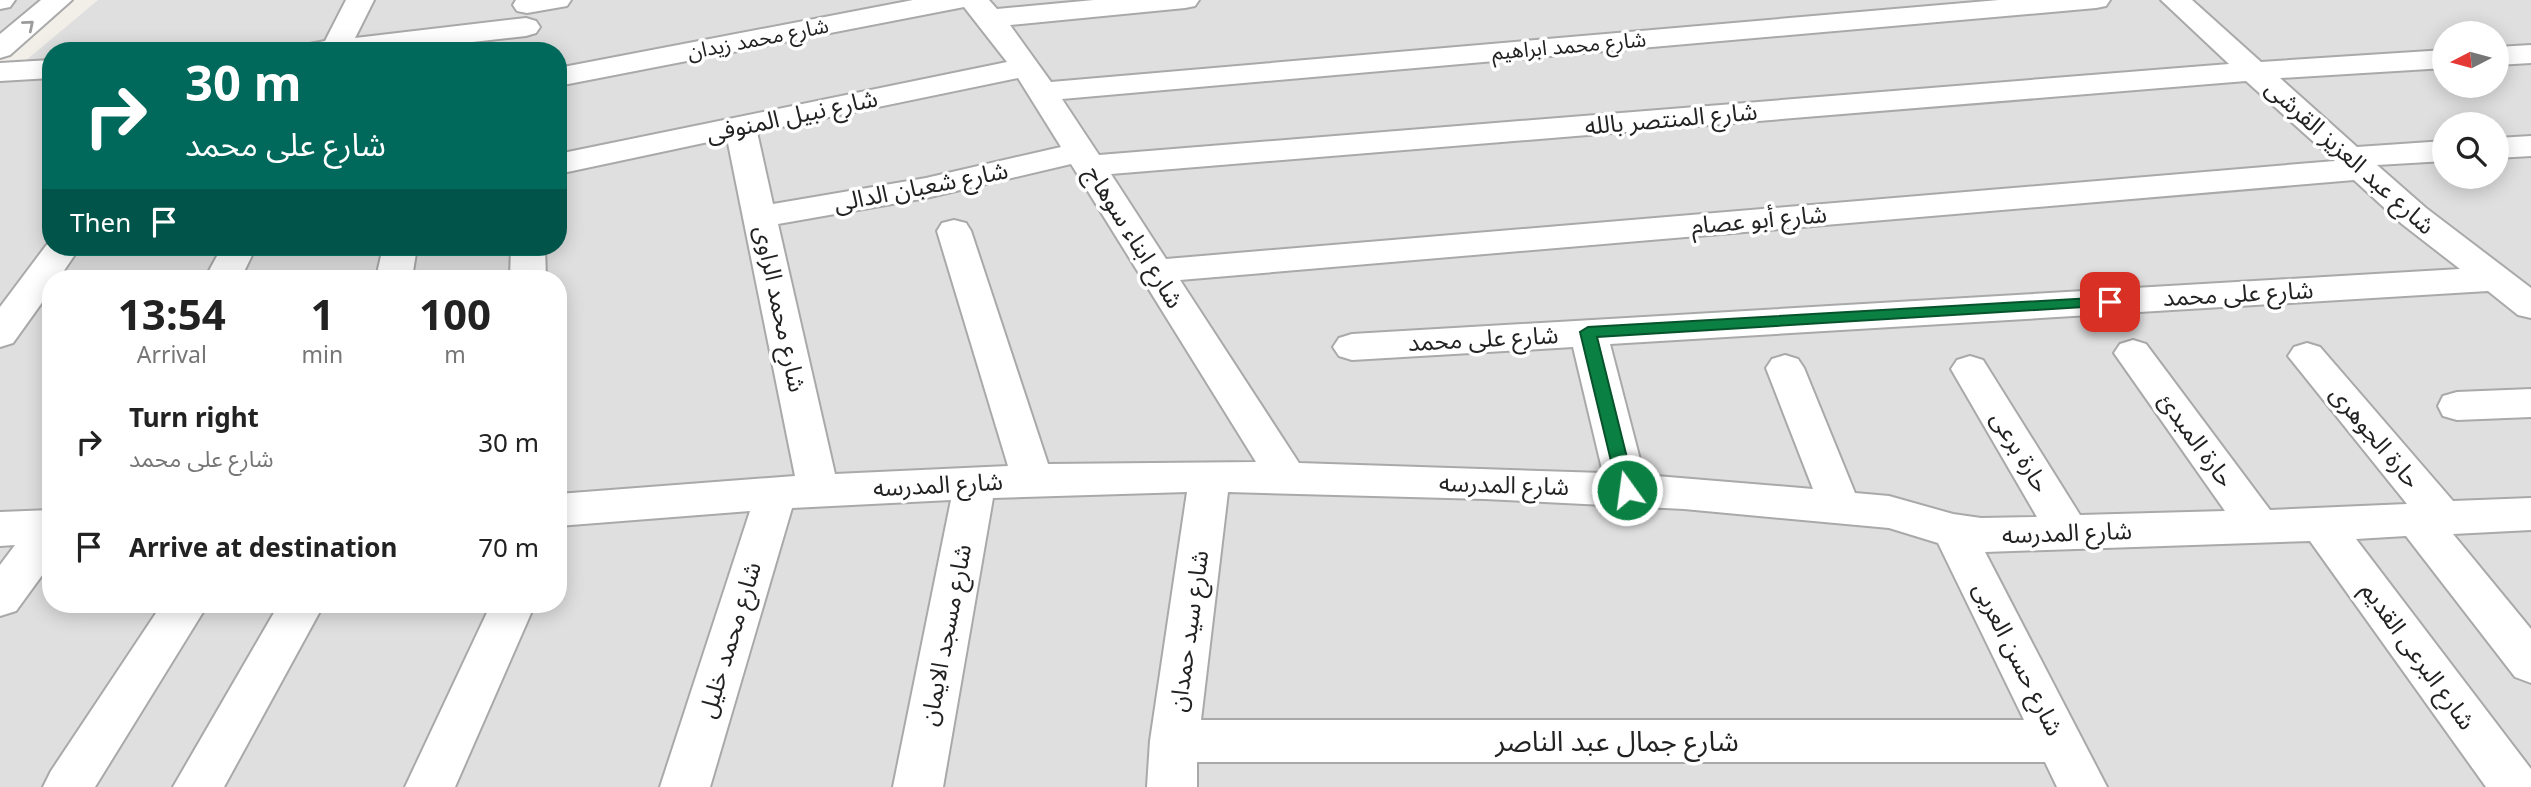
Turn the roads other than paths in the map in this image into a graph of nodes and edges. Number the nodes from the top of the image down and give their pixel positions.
1 (58, 0) edge
2 (360, 0) edge
3 (557, 0) edge
4 (957, 0) edge
5 (1185, 0) edge
6 (2096, 0) edge
7 (2175, 0) edge
8 (982, 9) edge
9 (527, 21) edge
10 (333, 42) edge
11 (383, 42) edge
12 (0, 49) edge
13 (2531, 54) edge
14 (2510, 55) edge
15 (2432, 60) edge
16 (42, 70) edge
17 (2254, 71) junction
18 (0, 72) edge
19 (567, 75) edge
20 (1033, 80) junction
21 (740, 127) junction
22 (2531, 146) edge
23 (2509, 147) edge
24 (2432, 153) edge
25 (1085, 159) junction
26 (567, 162) edge
27 (2356, 163) junction
28 (760, 217) junction
29 (954, 231) dead end
30 (1156, 271) junction
31 (42, 276) edge
32 (2494, 279) junction
33 (2531, 306) edge
34 (1588, 332) junction
35 (0, 334) edge
36 (1352, 347) dead end
37 (2133, 353) dead end
38 (2307, 356) dead end
39 (1785, 368) dead end
40 (1970, 369) dead end
41 (2531, 403) edge
42 (2458, 406) dead end
43 (1210, 476) junction
44 (1288, 479) junction
45 (1033, 480) junction
46 (975, 484) junction
47 (1627, 490) junction
48 (797, 492) junction
49 (1840, 508) junction
50 (567, 509) edge
51 (2531, 514) edge
52 (2430, 519) junction
53 (2321, 524) junction
54 (2259, 527) junction
55 (42, 528) edge
56 (0, 529) edge
57 (1953, 531) junction
58 (2069, 534) junction
59 (42, 540) edge
60 (0, 598) edge
61 (180, 613) edge
62 (297, 613) edge
63 (509, 613) edge
64 (2531, 663) edge
65 (2059, 741) junction
66 (1173, 764) edge
67 (68, 787) edge
68 (198, 787) edge
69 (430, 787) edge
70 (685, 787) edge
71 (918, 787) edge
72 (2082, 787) edge
73 (2515, 787) edge

12 -> 1 street
2 - 10 street
3 - 9 street
4 - 19 street, شارع محمد زيدان
5 - 8 street
6 - 20 street, شارع محمد ابراهيم
7 - 17 street, شارع عبد العزيز القرشى
8 - 20 street, شارع ابناء سوهاج
9 - 11 street
13 - 14 street
15 - 17 street, شارع المنتصر بالله
16 - 18 street
17 - 25 street, شارع المنتصر بالله
17 - 27 street, شارع عبد العزيز القرشى
20 - 21 street, شارع نبيل المنوفى
20 - 25 street, شارع ابناء سوهاج
21 - 26 street, شارع نبيل المنوفى
21 - 28 street, شارع محمد الراوى
22 - 23 street
24 - 27 street, شارع أبو عصام
25 - 28 street, شارع شعبان الدالى
25 - 30 street, شارع ابناء سوهاج
27 - 30 street, شارع أبو عصام
27 - 32 street, شارع عبد العزيز القرشى
28 - 48 street, شارع محمد الراوى
29 - 45 street
30 - 44 street, شارع ابناء سوهاج
31 - 35 street
32 - 33 street, شارع عبد العزيز القرشى
32 - 34 street, شارع على محمد
34 - 36 street, شارع على محمد
34 - 47 street
37 - 54 street, حارة المبدئ
38 - 52 street, حارة الجوهرى
39 - 49 street
40 - 58 street, حارة برعى
41 - 42 street
43 - 44 street, شارع المدرسه
43 - 45 street, شارع المدرسه
43 - 66 street, شارع سيد حمدان
44 - 47 street, شارع المدرسه
45 - 46 street, شارع المدرسه
46 - 48 street, شارع المدرسه
46 - 71 street, شارع مسجد الايمان
47 - 49 street, شارع المدرسه
48 - 50 street, شارع المدرسه
48 - 70 street, شارع محمد خليل
49 - 57 street, شارع المدرسه
51 - 52 street, شارع المدرسه
52 - 53 street, شارع المدرسه
52 - 64 street, حارة الجوهرى
53 - 54 street, شارع المدرسه
53 - 73 street, شارع البرعى القديم
54 - 58 street, شارع المدرسه
55 - 56 street
57 - 58 street, شارع المدرسه
57 - 65 street, شارع حسن العربى
59 - 60 street
61 - 67 street
62 - 68 street
63 - 69 street
65 - 66 street, شارع جمال عبد الناصر
65 - 72 street, شارع حسن العربى

